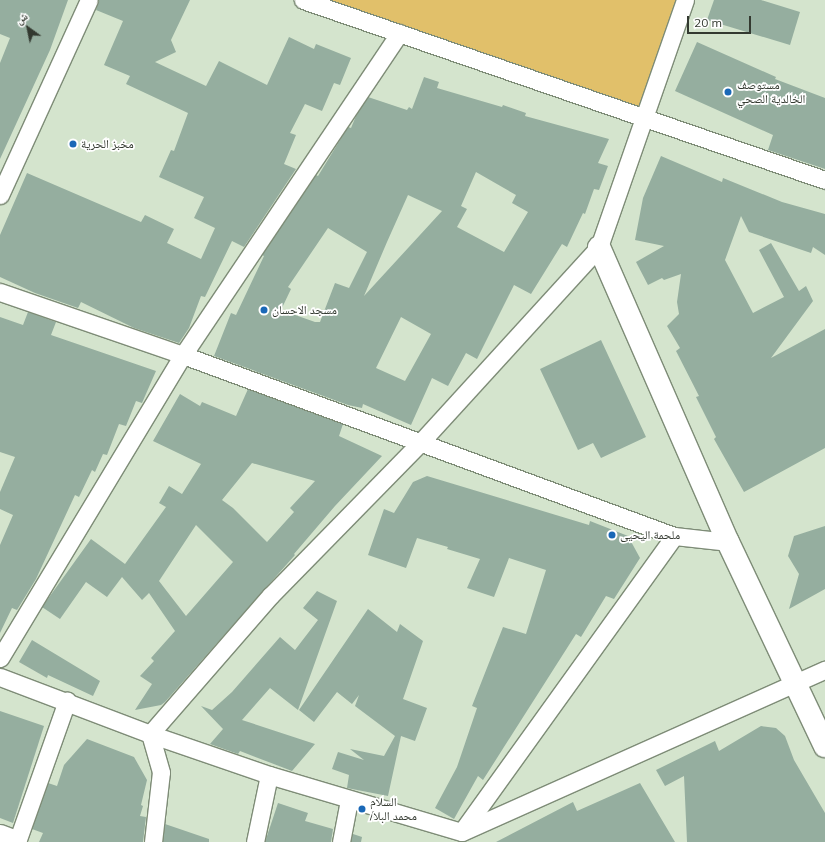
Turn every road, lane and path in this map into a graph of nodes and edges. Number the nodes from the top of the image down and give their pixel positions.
1 (89, 0) edge
2 (303, 0) edge
3 (684, 0) edge
4 (399, 33) junction
5 (643, 117) junction
6 (825, 180) edge
7 (0, 195) edge
8 (599, 247) junction
9 (0, 292) edge
10 (183, 355) junction
11 (420, 443) junction
12 (674, 536) junction
13 (728, 542) junction
14 (0, 658) edge
15 (825, 670) edge
16 (0, 677) edge
17 (797, 683) junction
18 (67, 701) junction
19 (150, 734) junction
20 (825, 746) edge
21 (270, 775) junction
22 (349, 800) junction
23 (0, 833) edge
24 (461, 837) edge
25 (18, 841) edge
26 (154, 842) edge
27 (255, 842) edge
28 (341, 842) edge

1 - 7 street
2 - 4 street
3 - 5 street
4 - 5 street
4 - 10 street
5 - 6 street
5 - 8 street
8 - 11 street
8 - 13 street
9 - 10 street
10 - 11 street
10 - 14 street
11 - 12 street
11 - 19 street
12 - 13 street
12 - 24 street
13 - 17 street
15 - 17 street
16 - 18 street
17 - 20 street
17 - 24 street
18 - 19 street
18 - 25 street
19 - 21 street
19 - 26 street
21 - 22 street
21 - 27 street
22 - 24 street
22 - 28 street
23 - 25 street

